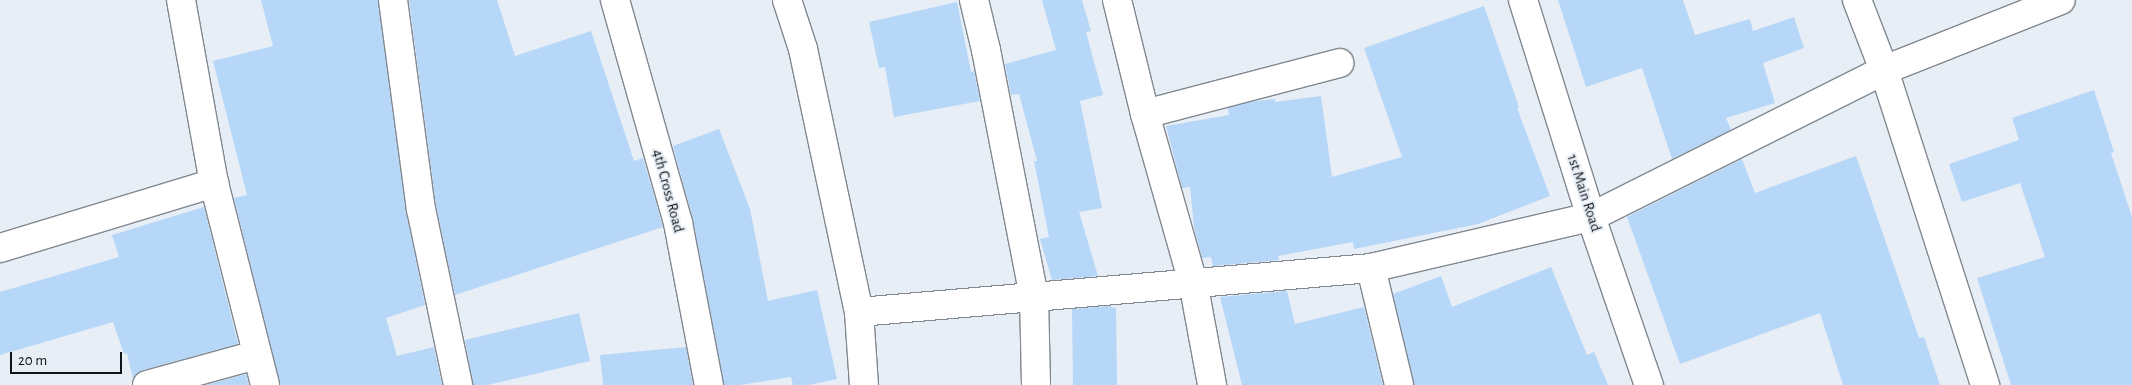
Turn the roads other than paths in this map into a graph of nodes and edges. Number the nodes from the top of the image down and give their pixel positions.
1 (181, 0) edge
2 (393, 0) edge
3 (614, 0) edge
4 (787, 0) edge
5 (974, 0) edge
6 (1117, 0) edge
7 (1523, 0) edge
8 (1857, 0) edge
9 (2060, 0) edge
10 (1339, 63) dead end
11 (1884, 70) junction
12 (1145, 114) junction
13 (214, 183) junction
14 (1591, 217) junction
15 (0, 248) edge
16 (1371, 268) junction
17 (1193, 282) junction
18 (1034, 296) junction
19 (859, 312) junction
20 (256, 355) junction
21 (147, 385) edge
22 (265, 385) edge
23 (458, 385) edge
24 (709, 385) edge
25 (864, 385) edge
26 (1036, 385) edge
27 (1212, 385) edge
28 (1399, 385) edge
29 (1649, 385) edge
30 (1985, 385) edge

1 - 13 street
2 - 23 street
3 - 24 street, 4th Cross Road
4 - 19 street
5 - 18 street
6 - 12 street
7 - 14 street, 1st Main Road
8 - 11 street
9 - 11 street
10 - 12 street
11 - 14 street
11 - 30 street
12 - 17 street
13 - 15 street
13 - 20 street
14 - 16 street
14 - 29 street, 1st Main Road
16 - 17 street
16 - 28 street
17 - 18 street
17 - 27 street
18 - 19 street
18 - 26 street
19 - 25 street
20 - 21 street
20 - 22 street

